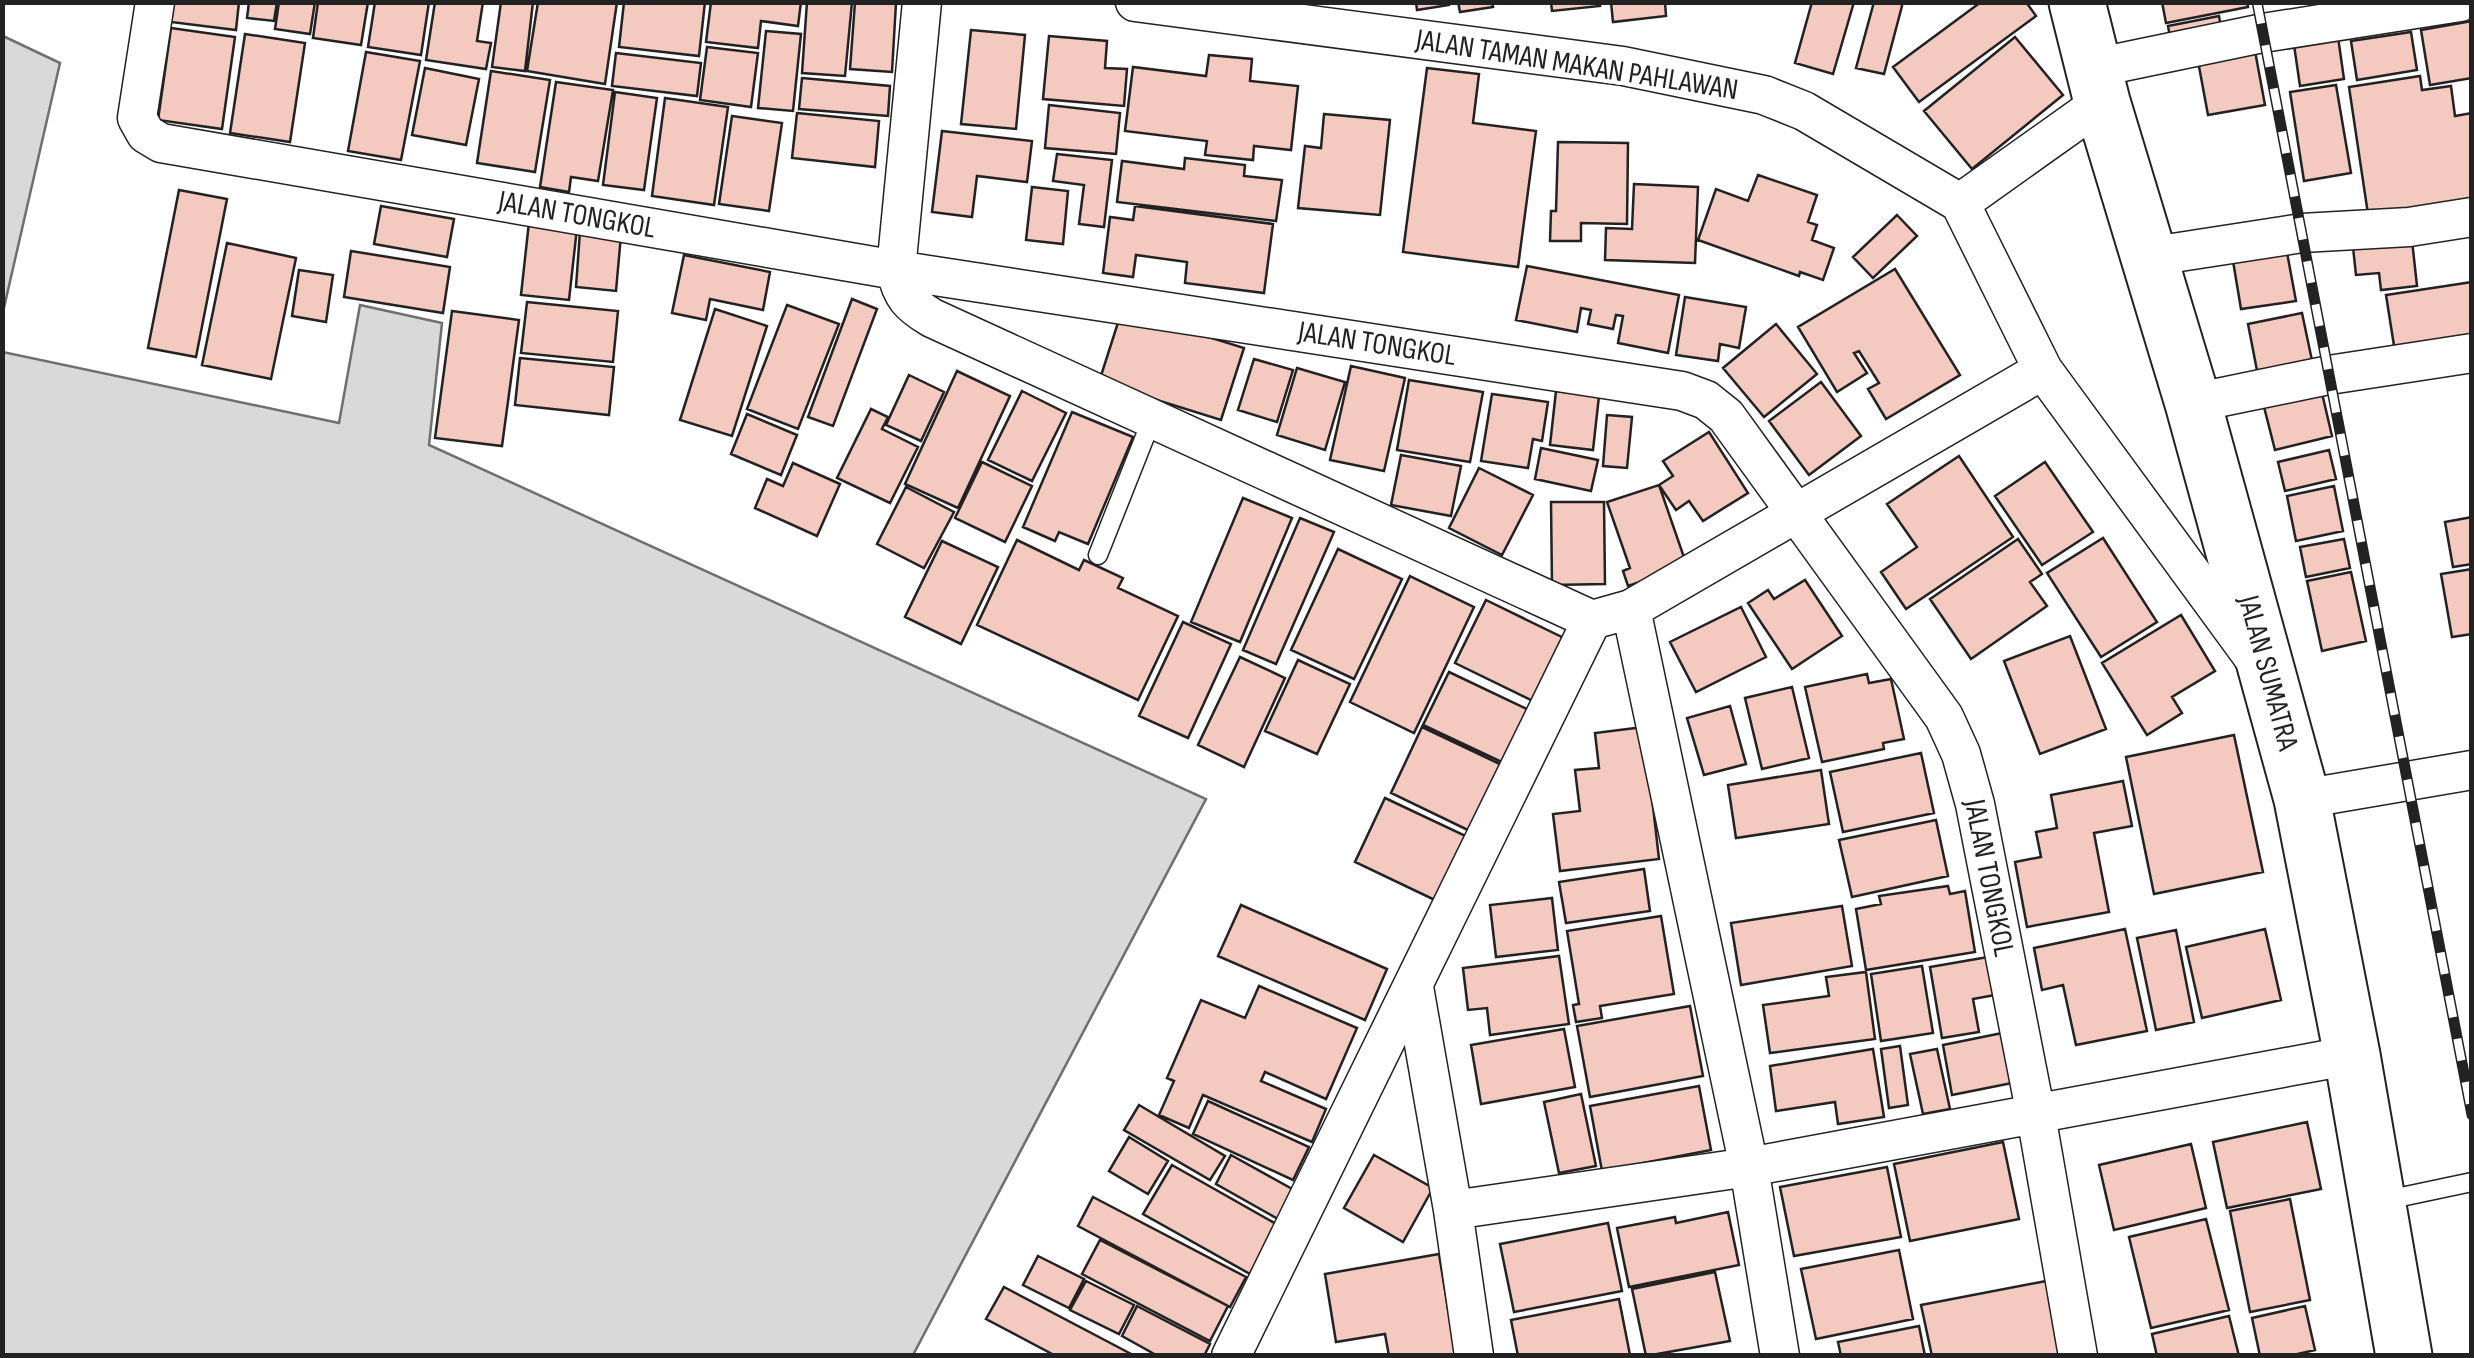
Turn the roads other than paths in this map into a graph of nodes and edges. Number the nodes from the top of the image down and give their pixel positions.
1 (155, 2) edge
2 (922, 2) edge
3 (1135, 2) edge
4 (2077, 2) edge
5 (2460, 2) edge
6 (2098, 85) junction
7 (1960, 203) junction
8 (2472, 217) edge
9 (2148, 257) junction
10 (896, 270) junction
11 (2472, 353) edge
12 (2043, 370) junction
13 (2193, 403) junction
14 (1152, 418) junction
15 (1799, 513) junction
16 (1098, 556) dead end
17 (1631, 609) junction
18 (1592, 620) junction
19 (2271, 682) junction
20 (2472, 770) edge
21 (2302, 799) junction
22 (1414, 988) junction
23 (2352, 1056) junction
24 (2036, 1115) junction
25 (1749, 1167) junction
26 (2472, 1182) edge
27 (2377, 1202) junction
28 (1454, 1210) junction
29 (1231, 1356) edge
30 (1474, 1356) edge
31 (1780, 1356) edge
32 (2078, 1356) edge
33 (2404, 1356) edge

1 - 10 street, JALAN TONGKOL
2 - 10 street
3 - 7 street, JALAN TAMAN MAKAN PAHLAWAN
4 - 6 highway, JALAN SUMATRA
5 - 6 street
6 - 7 street
6 - 9 highway, JALAN SUMATRA
7 - 12 street
8 - 9 street
9 - 13 highway, JALAN SUMATRA
10 - 14 street
10 - 15 street, JALAN TONGKOL
11 - 13 street
12 - 15 street
12 - 19 street
13 - 19 highway, JALAN SUMATRA
14 - 16 lane
14 - 18 street
15 - 17 street
15 - 24 street, JALAN TONGKOL
17 - 18 street
17 - 25 street
18 - 22 street
19 - 21 highway, JALAN SUMATRA
20 - 21 street
21 - 23 highway, JALAN SUMATRA
22 - 28 street
22 - 29 street
23 - 24 street
23 - 27 highway, JALAN SUMATRA
24 - 25 street
24 - 32 street, JALAN TONGKOL
25 - 28 street
25 - 31 street
26 - 27 lane
27 - 33 highway, JALAN SUMATRA
28 - 30 street

